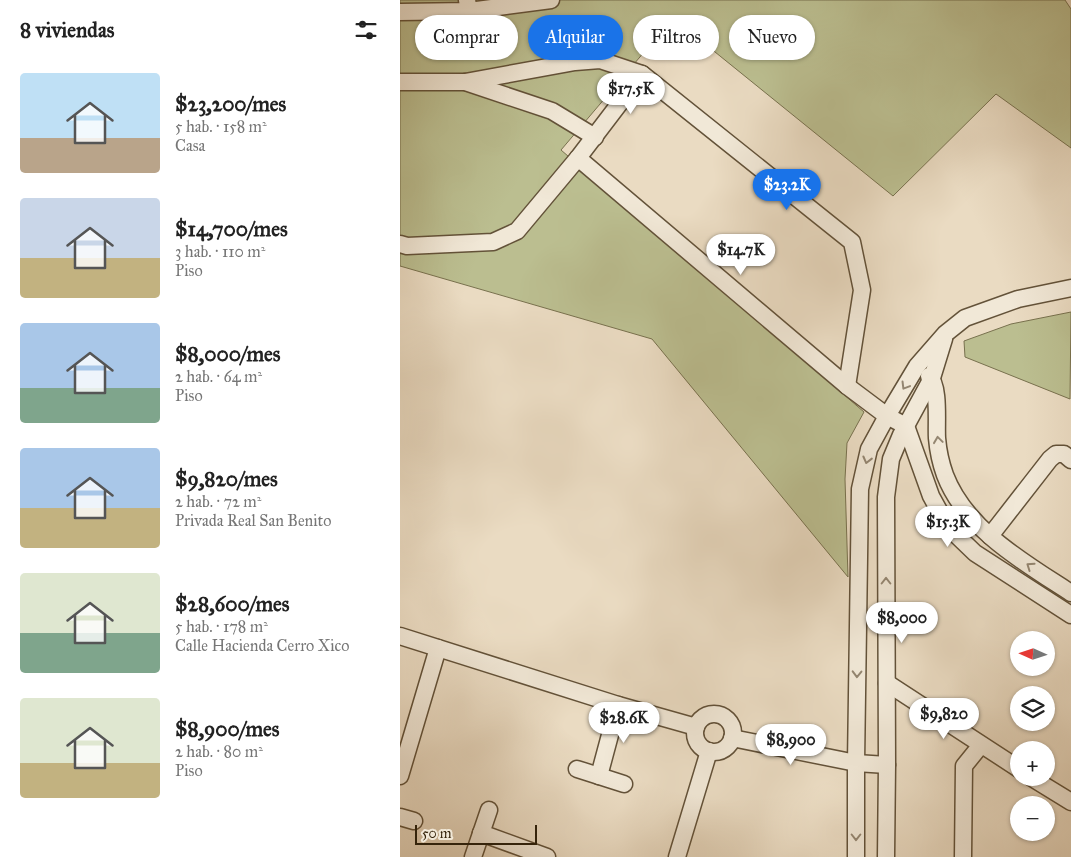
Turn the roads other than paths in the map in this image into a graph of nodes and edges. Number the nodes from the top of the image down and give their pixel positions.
1 (551, 0) edge
2 (468, 5) edge
3 (400, 12) edge
4 (642, 74) junction
5 (400, 82) edge
6 (465, 82) junction
7 (595, 137) junction
8 (578, 158) junction
9 (400, 244) edge
10 (1071, 288) edge
11 (946, 334) junction
12 (917, 366) junction
13 (932, 378) junction
14 (847, 386) junction
15 (886, 416) junction
16 (906, 426) junction
17 (1064, 457) edge
18 (990, 536) junction
19 (1071, 593) edge
20 (1071, 615) edge
21 (400, 636) edge
22 (438, 648) junction
23 (887, 684) junction
24 (618, 705) junction
25 (696, 727) junction
26 (732, 738) junction
27 (981, 745) junction
28 (708, 751) junction
29 (856, 763) junction
30 (1010, 763) edge
31 (887, 765) junction
32 (576, 769) dead end
33 (400, 776) edge
34 (599, 776) junction
35 (624, 784) dead end
36 (1045, 786) edge
37 (1071, 802) edge
38 (489, 810) dead end
39 (481, 833) junction
40 (474, 856) edge
41 (547, 857) edge
42 (677, 857) edge
43 (856, 857) edge
44 (886, 857) edge
45 (963, 857) edge

1 - 2 street
2 - 3 street
4 - 6 street
4 - 7 street
4 - 14 street
5 - 6 street
6 - 7 street
7 - 8 street
8 - 9 street
8 - 14 street
10 - 11 street
11 - 12 street
11 - 13 street
12 - 13 street
12 -> 15 street
13 - 16 street
18 -> 13 street
14 - 15 street
15 - 16 street
15 -> 29 street
16 - 20 street
23 -> 16 street
17 - 18 street
19 -> 18 street
21 - 22 street
22 - 24 street
22 - 33 street
23 - 27 street
23 - 31 street
24 - 25 street
24 - 34 street
25 - 26 street
25 - 28 street
26 - 28 street
26 - 29 street
27 - 30 street
27 - 45 street
28 - 42 street
29 - 31 street
29 -> 43 street
31 - 44 street
32 - 34 street
34 - 35 street
36 - 37 street
38 - 39 street
39 - 40 street
39 - 41 street

